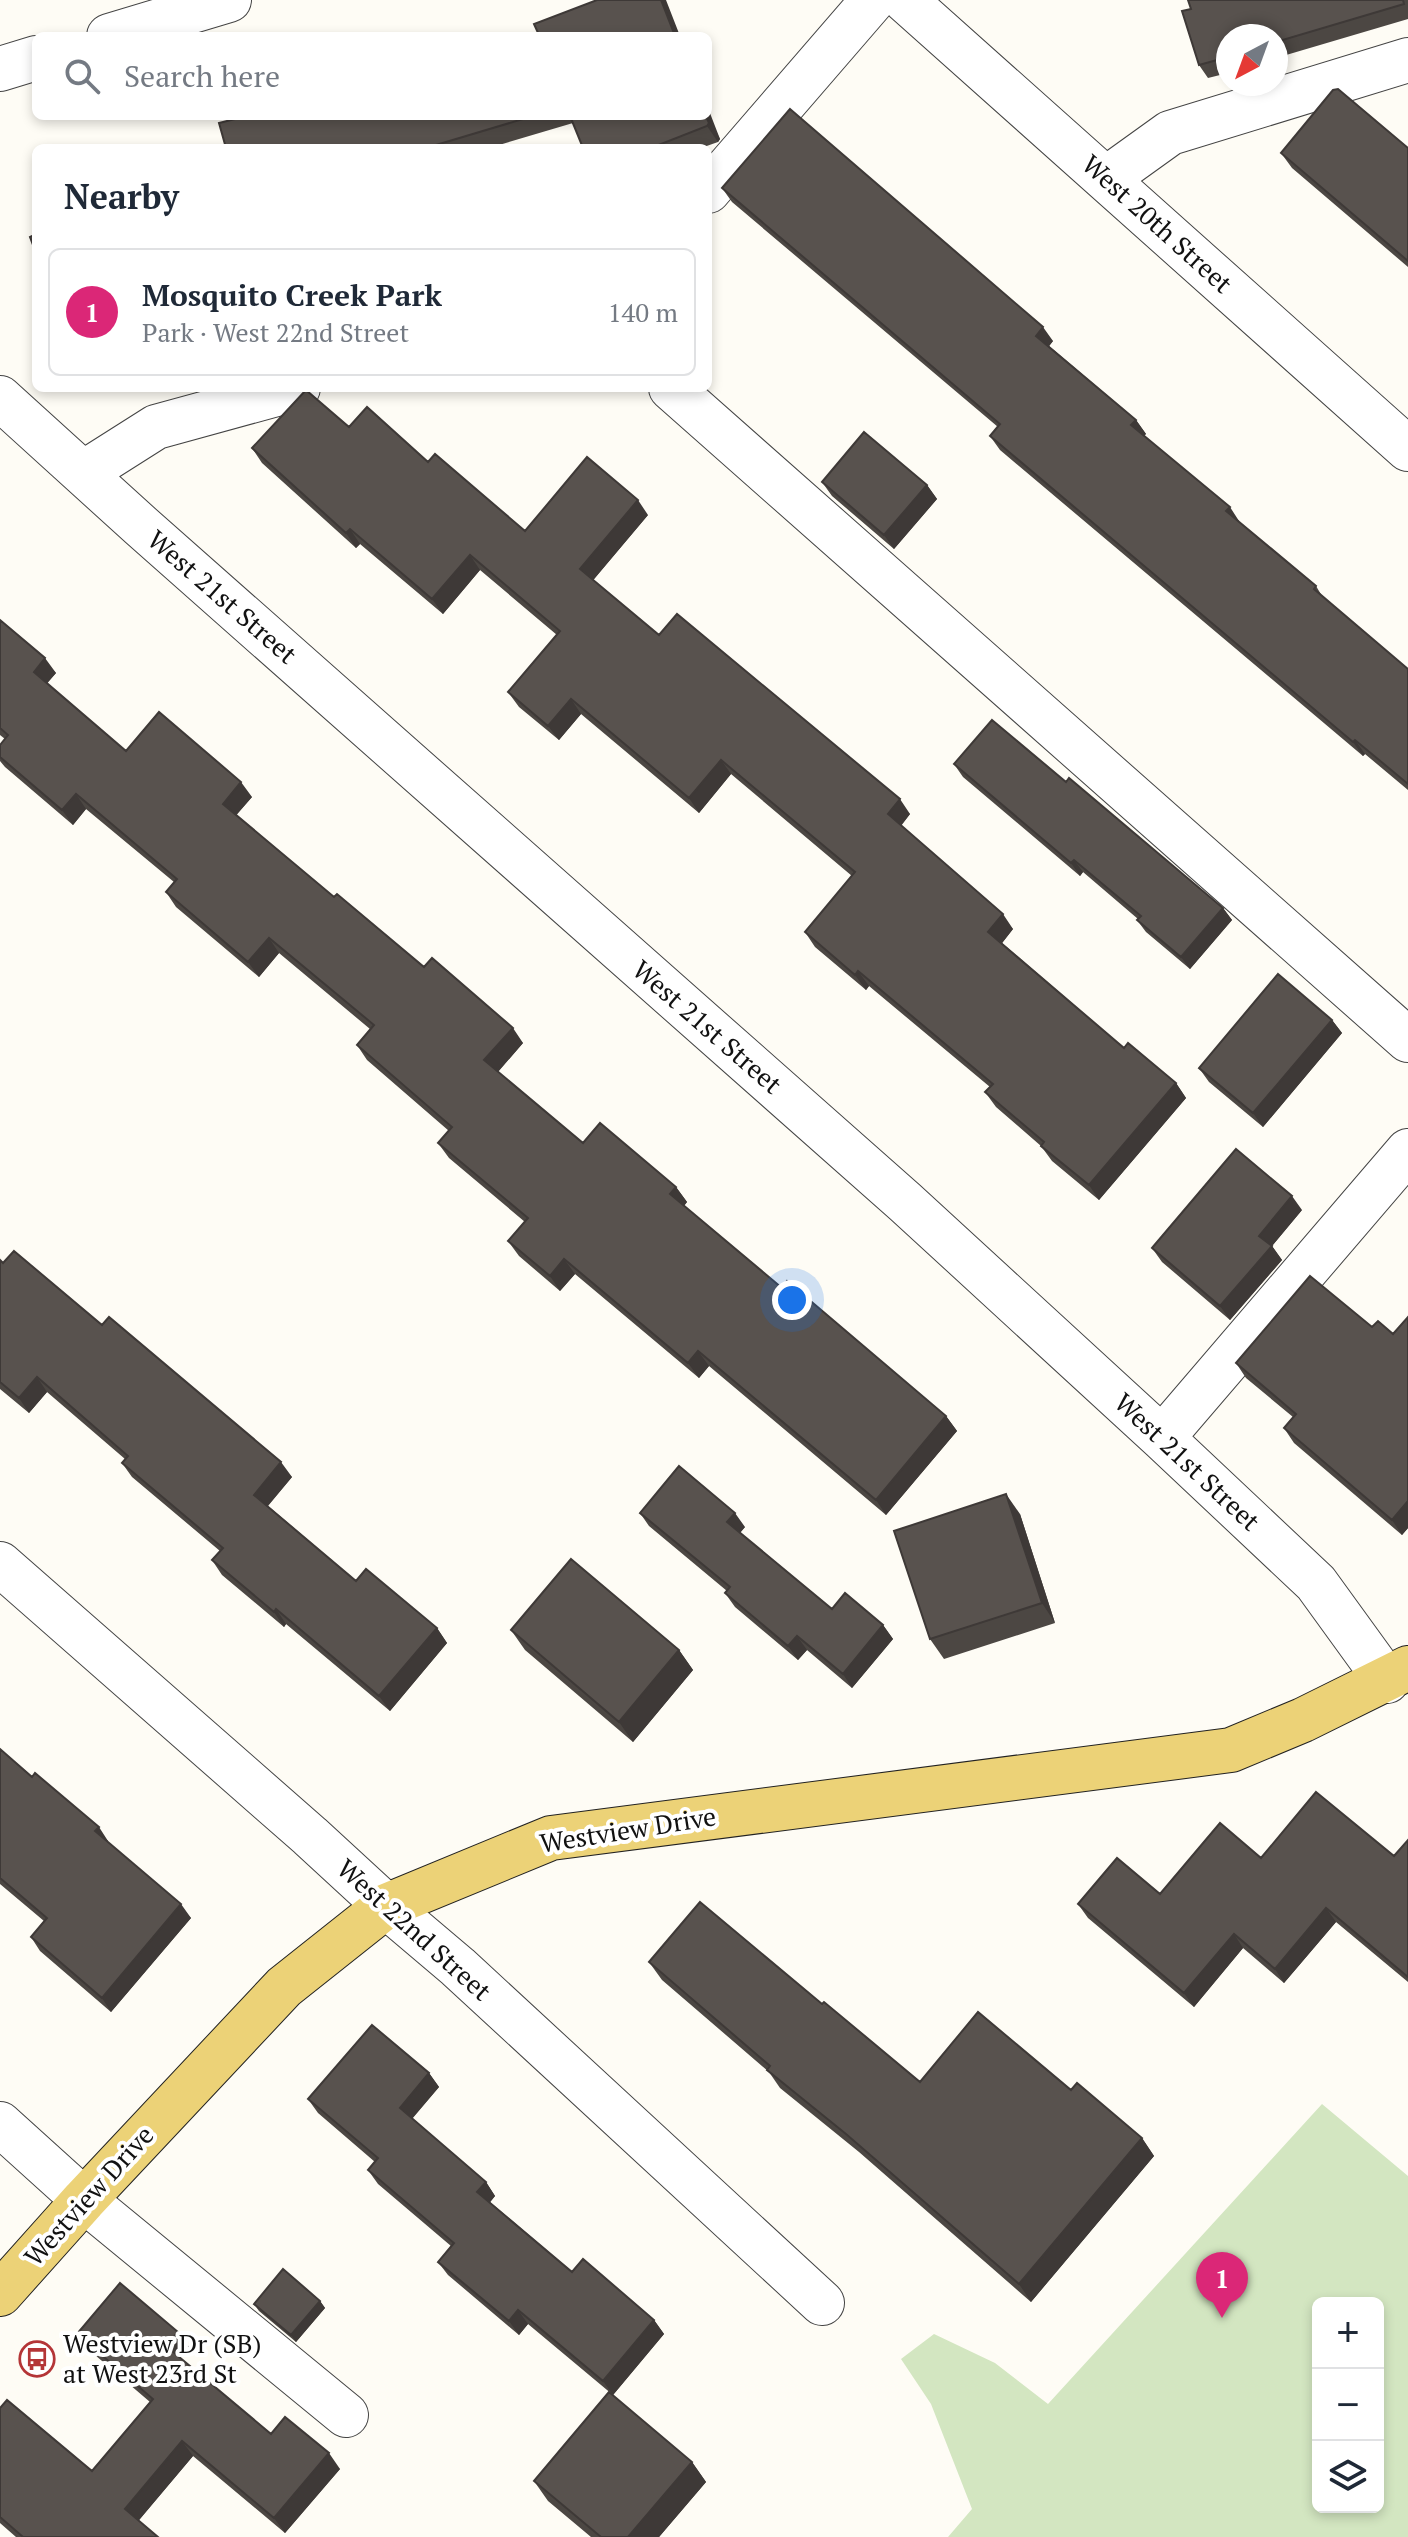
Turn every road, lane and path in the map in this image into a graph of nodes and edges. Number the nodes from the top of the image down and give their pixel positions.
1 (229, 0) edge
2 (873, 0) edge
3 (905, 0) edge
4 (122, 32) edge
5 (32, 59) edge
6 (1408, 60) edge
7 (0, 69) edge
8 (1106, 179) junction
9 (712, 186) edge
10 (283, 392) edge
11 (676, 392) edge
12 (0, 398) edge
13 (1408, 449) edge
14 (85, 472) junction
15 (1408, 1040) edge
16 (1408, 1151) edge
17 (1162, 1438) junction
18 (0, 1564) edge
19 (1398, 1675) edge
20 (386, 1906) junction
21 (0, 2124) edge
22 (84, 2200) junction
23 (0, 2294) edge
24 (822, 2303) dead end
25 (346, 2415) dead end

1 - 4 street
2 - 9 street
3 - 8 street, West 20th Street
5 - 7 street
6 - 8 street
8 - 13 street, West 20th Street
10 - 14 street
11 - 15 street
12 - 14 street, West 21st Street
14 - 17 street, West 21st Street
16 - 17 street
17 - 19 street, West 21st Street
18 - 20 street, West 22nd Street
19 - 20 main road, Westview Drive
20 - 22 main road, Westview Drive
20 - 24 street, West 22nd Street
21 - 22 street
22 - 23 main road, Westview Drive
22 - 25 street

